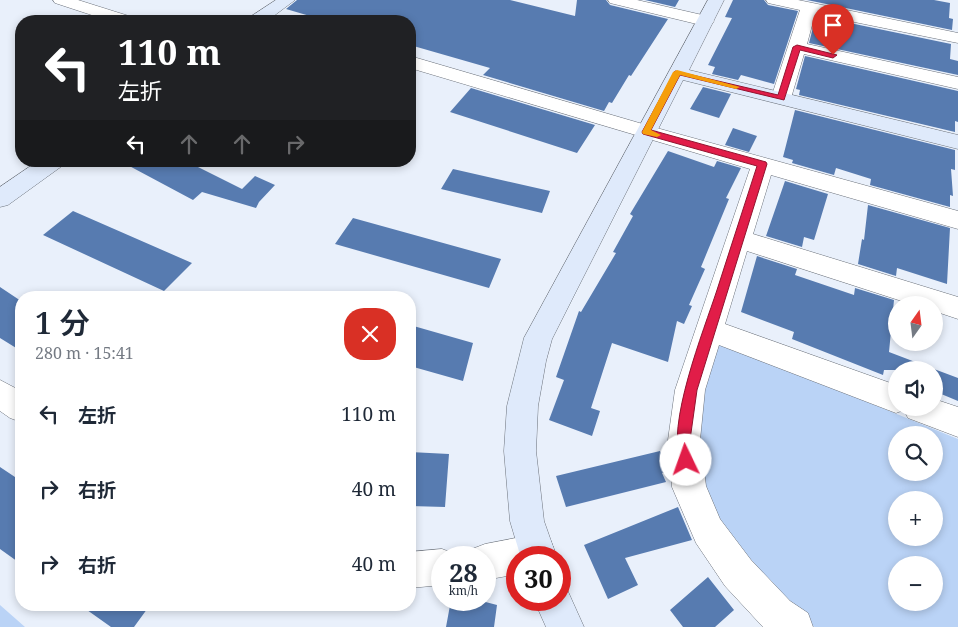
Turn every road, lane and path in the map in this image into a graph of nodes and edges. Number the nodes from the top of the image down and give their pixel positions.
1 (61, 0) edge
2 (287, 0) edge
3 (616, 0) edge
4 (774, 0) edge
5 (810, 7) junction
6 (711, 10) edge
7 (107, 15) edge
8 (268, 15) edge
9 (958, 38) edge
10 (797, 47) junction
11 (416, 64) edge
12 (677, 72) junction
13 (958, 83) edge
14 (781, 98) junction
15 (646, 132) junction
16 (958, 142) edge
17 (762, 164) junction
18 (45, 167) edge
19 (0, 199) edge
20 (958, 220) edge
21 (739, 239) junction
22 (958, 308) edge
23 (710, 330) junction
24 (0, 394) edge
25 (888, 396) edge
26 (15, 404) edge
27 (941, 416) edge
28 (958, 422) edge
29 (535, 546) edge
30 (431, 568) edge
31 (416, 569) edge
32 (558, 611) edge
33 (565, 627) edge
34 (794, 627) edge

1 - 7 street
2 - 8 street
3 - 6 street
4 - 5 street
5 - 9 street
5 - 10 street
6 - 12 street
10 - 13 street
10 - 14 street
11 - 15 street
12 - 14 street
12 - 15 street
14 - 16 street
15 - 17 street
15 - 29 street
17 - 20 street
17 - 21 street
18 - 19 street
21 - 22 street
21 - 23 street
23 - 25 street
23 - 34 street
24 - 26 street
27 - 28 street
30 - 31 street
32 - 33 street

